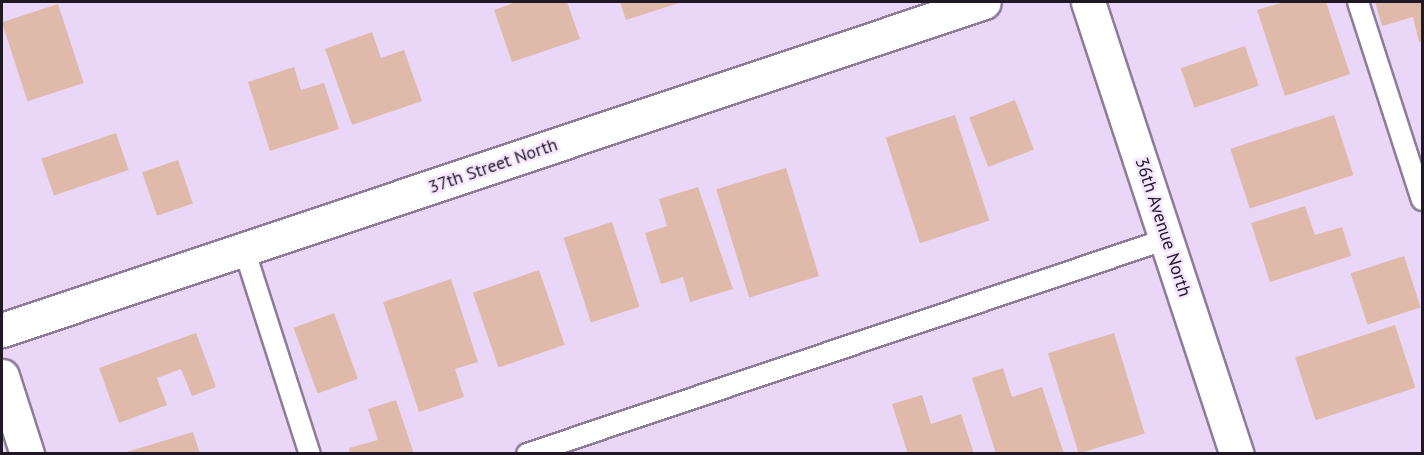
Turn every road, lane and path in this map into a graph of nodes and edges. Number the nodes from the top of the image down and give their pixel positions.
1 (984, 2) edge
2 (1088, 2) edge
3 (1358, 2) edge
4 (1416, 155) edge
5 (1422, 201) edge
6 (1167, 239) junction
7 (244, 249) junction
8 (2, 330) edge
9 (2, 376) edge
10 (27, 453) edge
11 (310, 453) edge
12 (527, 453) edge
13 (1237, 453) edge

1 - 7 street, 37th Street North
2 - 6 street, 36th Avenue North
3 - 4 lane
4 - 5 lane
6 - 12 lane
6 - 13 street, 36th Avenue North
7 - 8 street, 37th Street North
7 - 11 lane
9 - 10 street

